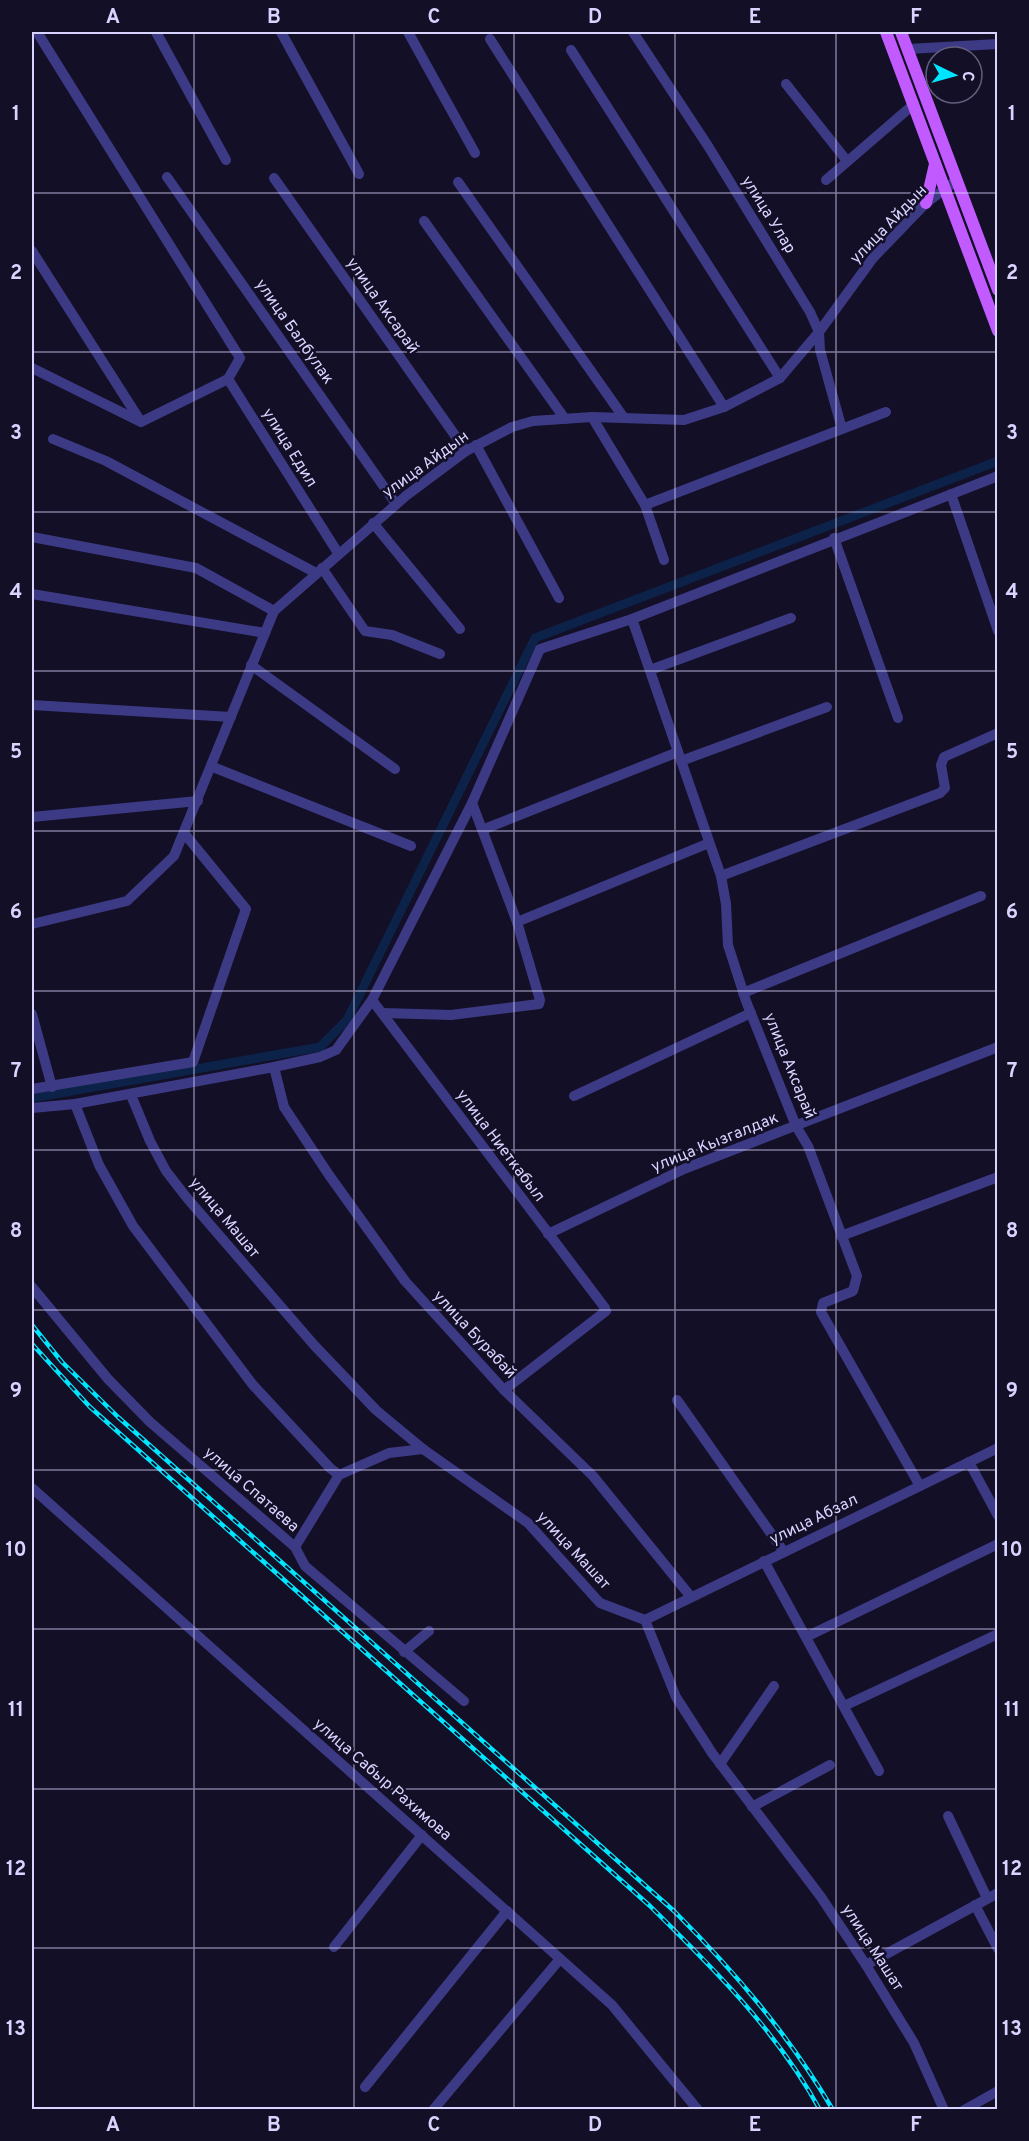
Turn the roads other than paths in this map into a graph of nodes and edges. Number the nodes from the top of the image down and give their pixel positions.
1 (37, 32) edge
2 (156, 32) edge
3 (281, 32) edge
4 (408, 32) edge
5 (633, 32) edge
6 (886, 32) edge
7 (901, 32) edge
8 (490, 39) dead end
9 (998, 44) edge
10 (571, 50) dead end
11 (908, 50) junction
12 (786, 84) dead end
13 (914, 104) junction
14 (476, 153) dead end
15 (226, 160) dead end
16 (935, 160) junction
17 (847, 161) junction
18 (359, 174) dead end
19 (167, 177) dead end
20 (274, 178) dead end
21 (826, 180) dead end
22 (957, 180) junction
23 (458, 182) dead end
24 (946, 188) junction
25 (926, 203) junction
26 (424, 221) dead end
27 (32, 251) edge
28 (998, 290) edge
29 (998, 331) edge
30 (819, 332) junction
31 (32, 368) edge
32 (780, 378) junction
33 (228, 379) junction
34 (724, 407) junction
35 (886, 412) dead end
36 (592, 417) junction
37 (624, 418) junction
38 (565, 419) junction
39 (141, 422) junction
40 (842, 429) junction
41 (53, 439) dead end
42 (476, 445) junction
43 (466, 452) junction
44 (998, 476) edge
45 (951, 494) junction
46 (396, 504) junction
47 (645, 505) junction
48 (373, 523) junction
49 (32, 537) edge
50 (834, 538) junction
51 (338, 553) junction
52 (664, 560) dead end
53 (319, 570) junction
54 (32, 594) edge
55 (559, 598) dead end
56 (274, 611) junction
57 (791, 618) dead end
58 (632, 619) junction
59 (460, 629) dead end
60 (998, 631) edge
61 (265, 633) junction
62 (440, 654) dead end
63 (251, 665) junction
64 (650, 670) junction
65 (32, 705) edge
66 (827, 706) dead end
67 (231, 717) junction
68 (898, 718) dead end
69 (998, 733) edge
70 (679, 756) junction
71 (213, 767) junction
72 (395, 769) dead end
73 (198, 801) junction
74 (472, 803) junction
75 (32, 817) edge
76 (482, 830) junction
77 (184, 833) junction
78 (709, 843) junction
79 (411, 846) dead end
80 (721, 876) junction
81 (981, 896) dead end
82 (518, 922) junction
83 (32, 924) edge
84 (743, 993) junction
85 (372, 1000) junction
86 (751, 1013) junction
87 (32, 1014) edge
88 (383, 1014) junction
89 (998, 1047) edge
90 (274, 1067) junction
91 (52, 1087) junction
92 (32, 1089) edge
93 (130, 1095) junction
94 (574, 1096) dead end
95 (75, 1104) junction
96 (32, 1108) edge
97 (796, 1126) junction
98 (998, 1177) edge
99 (548, 1234) junction
100 (841, 1236) junction
101 (32, 1287) edge
102 (504, 1390) junction
103 (677, 1400) dead end
104 (998, 1448) edge
105 (423, 1449) junction
106 (969, 1462) junction
107 (339, 1475) junction
108 (920, 1486) junction
109 (32, 1488) edge
110 (998, 1516) edge
111 (998, 1544) edge
112 (295, 1547) junction
113 (784, 1551) junction
114 (764, 1561) junction
115 (691, 1597) junction
116 (645, 1620) junction
117 (429, 1631) dead end
118 (998, 1634) edge
119 (806, 1637) junction
120 (404, 1652) junction
121 (774, 1686) dead end
122 (464, 1701) dead end
123 (844, 1707) junction
124 (720, 1764) junction
125 (830, 1765) dead end
126 (879, 1771) dead end
127 (752, 1807) junction
128 (948, 1816) dead end
129 (422, 1835) junction
130 (992, 1895) edge
131 (975, 1905) junction
132 (507, 1911) junction
133 (334, 1947) dead end
134 (998, 1949) edge
135 (560, 1959) junction
136 (866, 1965) junction
137 (365, 2087) dead end
138 (998, 2091) edge
139 (433, 2109) edge
140 (698, 2109) edge
141 (944, 2109) edge
142 (964, 2109) edge

1 - 33 street
2 - 15 street
3 - 18 street
4 - 14 street
5 - 30 street, улица Улар
6 - 13 main road
7 - 11 main road
8 - 34 street
9 - 11 street
10 - 32 street
11 - 22 main road
12 - 17 street
13 - 16 main road
13 - 17 street
16 - 24 main road
16 - 25 main road
17 - 21 street
19 - 46 street, улица Балбулак
20 - 43 street, улица Аксарай
22 - 24 street, улица Айдын
22 - 28 main road
23 - 37 street
24 - 25 street, улица Айдын
24 - 29 main road
25 - 30 street, улица Айдын
26 - 38 street
27 - 39 street
30 - 32 street, улица Айдын
30 - 40 street, улица Улар
31 - 39 street
32 - 34 street, улица Айдын
33 - 39 street
33 - 51 street, улица Едил
34 - 37 street, улица Айдын
35 - 40 street
36 - 37 street, улица Айдын
36 - 38 street, улица Айдын
36 - 47 street
38 - 42 street, улица Айдын
40 - 47 street
41 - 53 street
42 - 43 street, улица Айдын
42 - 55 street
43 - 46 street, улица Айдын
44 - 45 street
45 - 50 street
45 - 60 street
46 - 48 street, улица Айдын
47 - 52 street
48 - 51 street, улица Айдын
48 - 59 street
49 - 56 street
50 - 58 street
50 - 68 street
51 - 53 street, улица Айдын
53 - 56 street, улица Айдын
53 - 62 street
54 - 61 street
56 - 61 street, улица Айдын
57 - 64 street
58 - 64 street, улица Аксарай
58 - 74 street
61 - 63 street, улица Айдын
63 - 67 street, улица Айдын
63 - 72 street
64 - 70 street, улица Аксарай
65 - 67 street
66 - 70 street
67 - 71 street, улица Айдын
69 - 80 street
70 - 76 street
70 - 78 street, улица Аксарай
71 - 73 street, улица Айдын
71 - 79 street
73 - 75 street
73 - 77 street, улица Айдын
74 - 76 street
74 - 85 street
76 - 82 street
77 - 83 street, улица Айдын
77 - 91 street
78 - 80 street, улица Аксарай
78 - 82 street
80 - 84 street, улица Аксарай
81 - 84 street
82 - 88 street
84 - 86 street, улица Аксарай
85 - 88 street, улица Ниеткабыл
85 - 90 street
86 - 94 street
86 - 97 street, улица Аксарай
87 - 91 street
88 - 99 street, улица Ниеткабыл
89 - 97 street, улица Кызгалдак
90 - 93 street
90 - 102 street, улица Бурабай
91 - 92 street
93 - 95 street
93 - 105 street, улица Машат
95 - 96 street
95 - 107 street
97 - 99 street, улица Кызгалдак
97 - 100 street, улица Аксарай
98 - 100 street
99 - 102 street, улица Ниеткабыл
100 - 108 street, улица Аксарай
101 - 112 street, улица Спатаева
102 - 115 street, улица Бурабай
103 - 113 street
104 - 106 street, улица Абзал
105 - 107 street
105 - 116 street, улица Машат
106 - 108 street, улица Абзал
106 - 110 street
107 - 112 street
108 - 113 street, улица Абзал
109 - 129 street, улица Сабыр Рахимова
111 - 119 street
112 - 120 street, улица Спатаева
113 - 114 street, улица Абзал
114 - 115 street, улица Абзал
114 - 119 street
115 - 116 street, улица Абзал
116 - 124 street, улица Машат
117 - 120 street
118 - 123 street
119 - 123 street
120 - 122 street, улица Спатаева
121 - 124 street
123 - 126 street
124 - 127 street, улица Машат
125 - 127 street
127 - 136 street, улица Машат
128 - 130 street
129 - 132 street, улица Сабыр Рахимова
129 - 133 street
130 - 131 street
131 - 134 street
131 - 136 street
132 - 135 street, улица Сабыр Рахимова
132 - 137 street
135 - 139 street
135 - 140 street, улица Сабыр Рахимова
136 - 141 street, улица Машат
138 - 142 street

